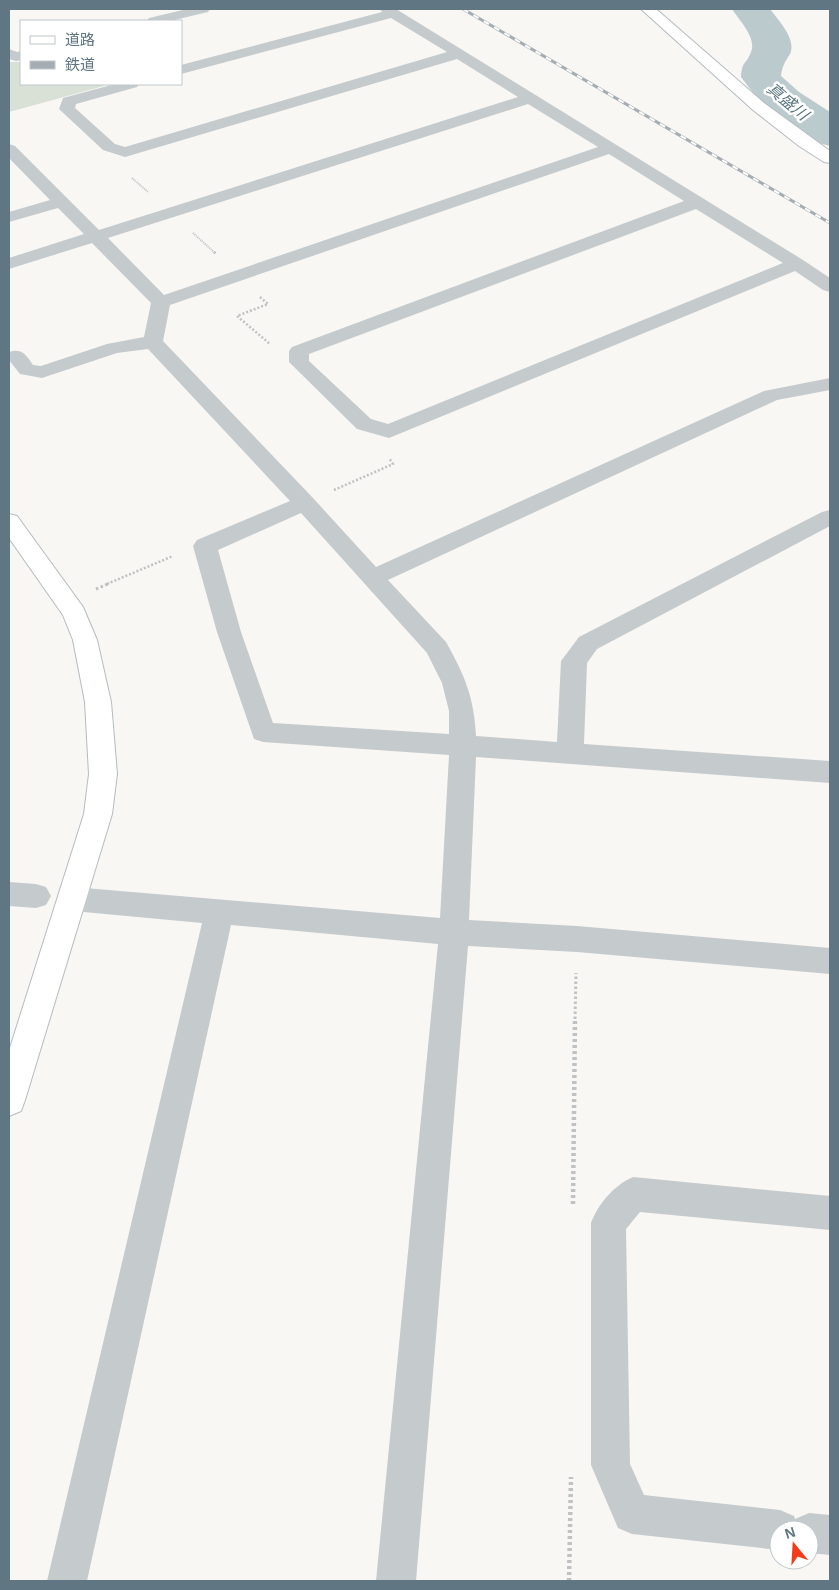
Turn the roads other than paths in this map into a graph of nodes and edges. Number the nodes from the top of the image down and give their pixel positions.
1 (202, 9) edge
2 (648, 9) edge
3 (390, 11) edge
4 (158, 20) edge
5 (457, 54) junction
6 (182, 70) edge
7 (128, 85) edge
8 (530, 98) junction
9 (611, 148) junction
10 (9, 149) edge
11 (830, 158) edge
12 (61, 202) junction
13 (698, 202) junction
14 (9, 217) edge
15 (95, 236) junction
16 (9, 264) edge
17 (797, 264) junction
18 (830, 286) edge
19 (161, 302) junction
20 (153, 342) junction
21 (16, 356) dead end
22 (830, 384) edge
23 (305, 503) junction
24 (830, 517) edge
25 (9, 521) edge
26 (372, 578) junction
27 (463, 746) junction
28 (570, 753) junction
29 (830, 772) edge
30 (73, 899) junction
31 (219, 913) junction
32 (454, 932) junction
33 (830, 961) edge
34 (9, 1100) edge
35 (830, 1213) edge
36 (769, 1529) edge
37 (67, 1581) edge
38 (396, 1581) edge

1 - 4 street
2 - 11 street
3 - 5 street
3 - 6 street
5 - 7 street
5 - 8 street
8 - 9 street
8 - 15 street
9 - 13 street
9 - 19 street
10 - 12 street
12 - 14 street
12 - 15 street
13 - 17 street
13 - 17 street
15 - 16 street
15 - 19 street
17 - 18 street
19 - 20 street
20 - 21 street
20 - 23 street
22 - 26 street
23 - 26 street
23 - 27 street
24 - 28 street
25 - 30 street
26 - 27 street
27 - 28 street
27 - 32 street
28 - 29 street
30 - 31 street
30 - 34 street
31 - 32 street
31 - 37 street
32 - 33 street
32 - 38 street
35 - 36 street

